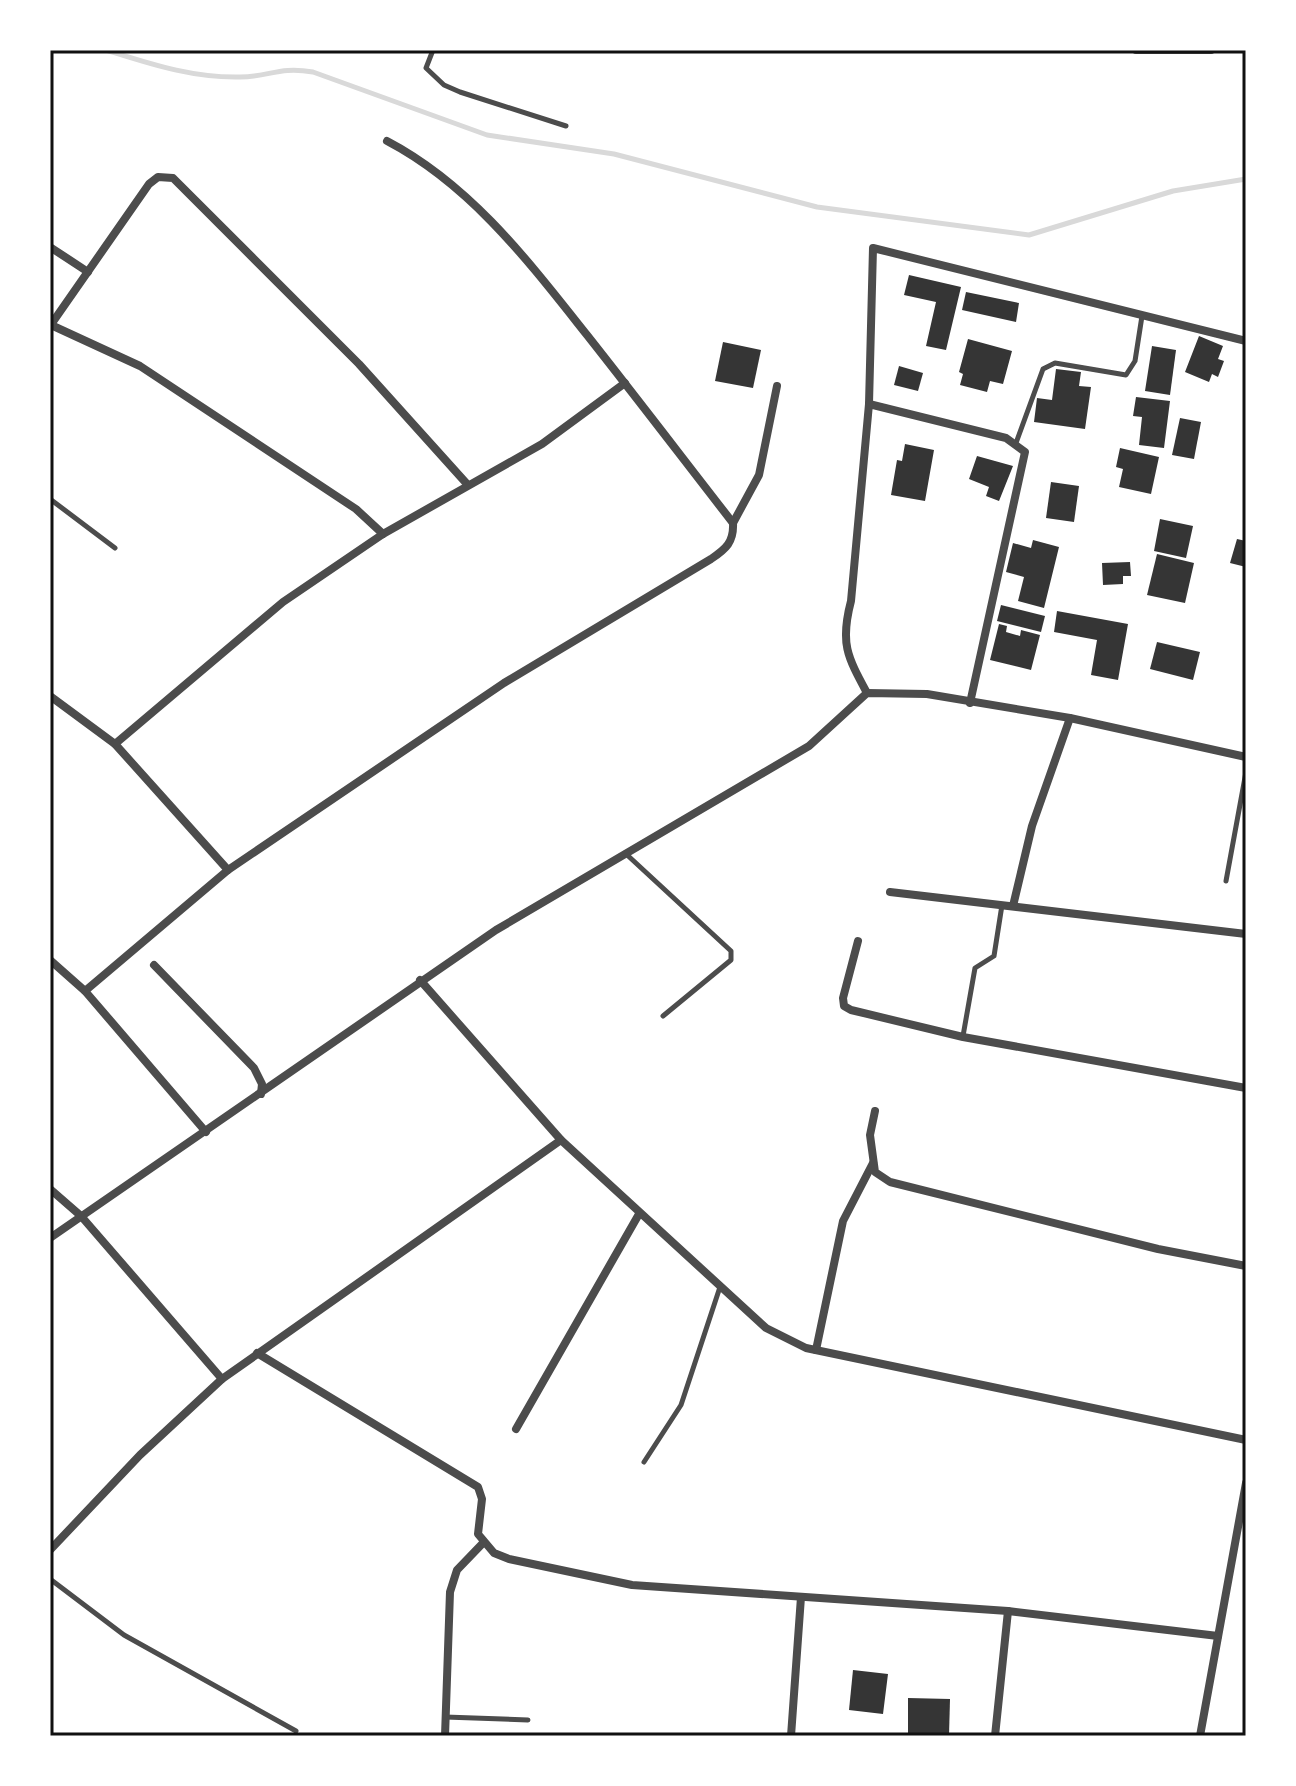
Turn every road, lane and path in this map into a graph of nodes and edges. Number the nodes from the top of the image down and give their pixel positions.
1 (433, 50) edge
2 (1136, 50) edge
3 (1211, 50) edge
4 (566, 126) dead end
5 (387, 141) dead end
6 (50, 247) edge
7 (88, 272) junction
8 (1142, 315) junction
9 (50, 326) edge
10 (1246, 341) edge
11 (625, 383) junction
12 (777, 386) dead end
13 (869, 404) junction
14 (1016, 443) junction
15 (467, 484) junction
16 (50, 499) edge
17 (733, 523) junction
18 (383, 534) junction
19 (115, 548) dead end
20 (867, 693) junction
21 (50, 696) edge
22 (970, 703) junction
23 (1070, 718) junction
24 (115, 744) junction
25 (1246, 757) edge
26 (1246, 772) edge
27 (624, 853) junction
28 (228, 870) junction
29 (1226, 881) dead end
30 (890, 892) dead end
31 (1002, 905) junction
32 (1013, 906) junction
33 (1246, 934) edge
34 (858, 941) dead end
35 (50, 960) edge
36 (154, 965) dead end
37 (420, 980) junction
38 (85, 991) junction
39 (663, 1016) dead end
40 (963, 1037) junction
41 (1246, 1088) edge
42 (261, 1094) junction
43 (875, 1111) dead end
44 (206, 1132) junction
45 (561, 1140) junction
46 (873, 1163) junction
47 (50, 1189) edge
48 (639, 1214) junction
49 (81, 1216) junction
50 (50, 1238) edge
51 (1246, 1266) edge
52 (720, 1287) junction
53 (816, 1350) junction
54 (257, 1353) junction
55 (222, 1379) junction
56 (516, 1429) dead end
57 (1246, 1440) edge
58 (644, 1462) dead end
59 (1246, 1483) edge
60 (483, 1543) junction
61 (50, 1550) edge
62 (50, 1579) edge
63 (801, 1597) junction
64 (1008, 1611) junction
65 (1218, 1636) junction
66 (444, 1717) junction
67 (528, 1720) dead end
68 (296, 1731) dead end
69 (445, 1736) edge
70 (791, 1736) edge
71 (995, 1736) edge
72 (1200, 1736) edge

1 - 4 lane
2 - 3 street
5 - 11 street
6 - 7 street
7 - 9 street
7 - 15 street
8 - 10 street
8 - 13 street
8 - 14 lane
9 - 18 street
11 - 15 street
11 - 17 street
12 - 17 street
13 - 14 street
13 - 20 street
14 - 22 street
15 - 18 street
16 - 19 lane
17 - 28 street
18 - 24 street
20 - 22 street
20 - 27 street
21 - 24 street
22 - 23 street
23 - 25 street
23 - 32 street
24 - 28 street
26 - 29 lane
27 - 37 street
27 - 39 lane
28 - 38 street
30 - 31 street
31 - 32 street
31 - 40 lane
32 - 33 street
34 - 40 street
35 - 38 street
36 - 42 street
37 - 42 street
37 - 45 street
38 - 44 street
40 - 41 street
42 - 44 street
43 - 46 street
44 - 49 street
45 - 48 street
45 - 54 street
46 - 51 street
46 - 53 street
47 - 49 street
48 - 52 street
48 - 56 street
49 - 50 street
49 - 55 street
52 - 53 street
52 - 58 lane
53 - 57 street
54 - 55 street
54 - 60 street
55 - 61 street
59 - 65 street
60 - 63 street
60 - 66 street
62 - 68 lane
63 - 64 street
63 - 70 street
64 - 65 street
64 - 71 street
65 - 72 street
66 - 67 lane
66 - 69 street

